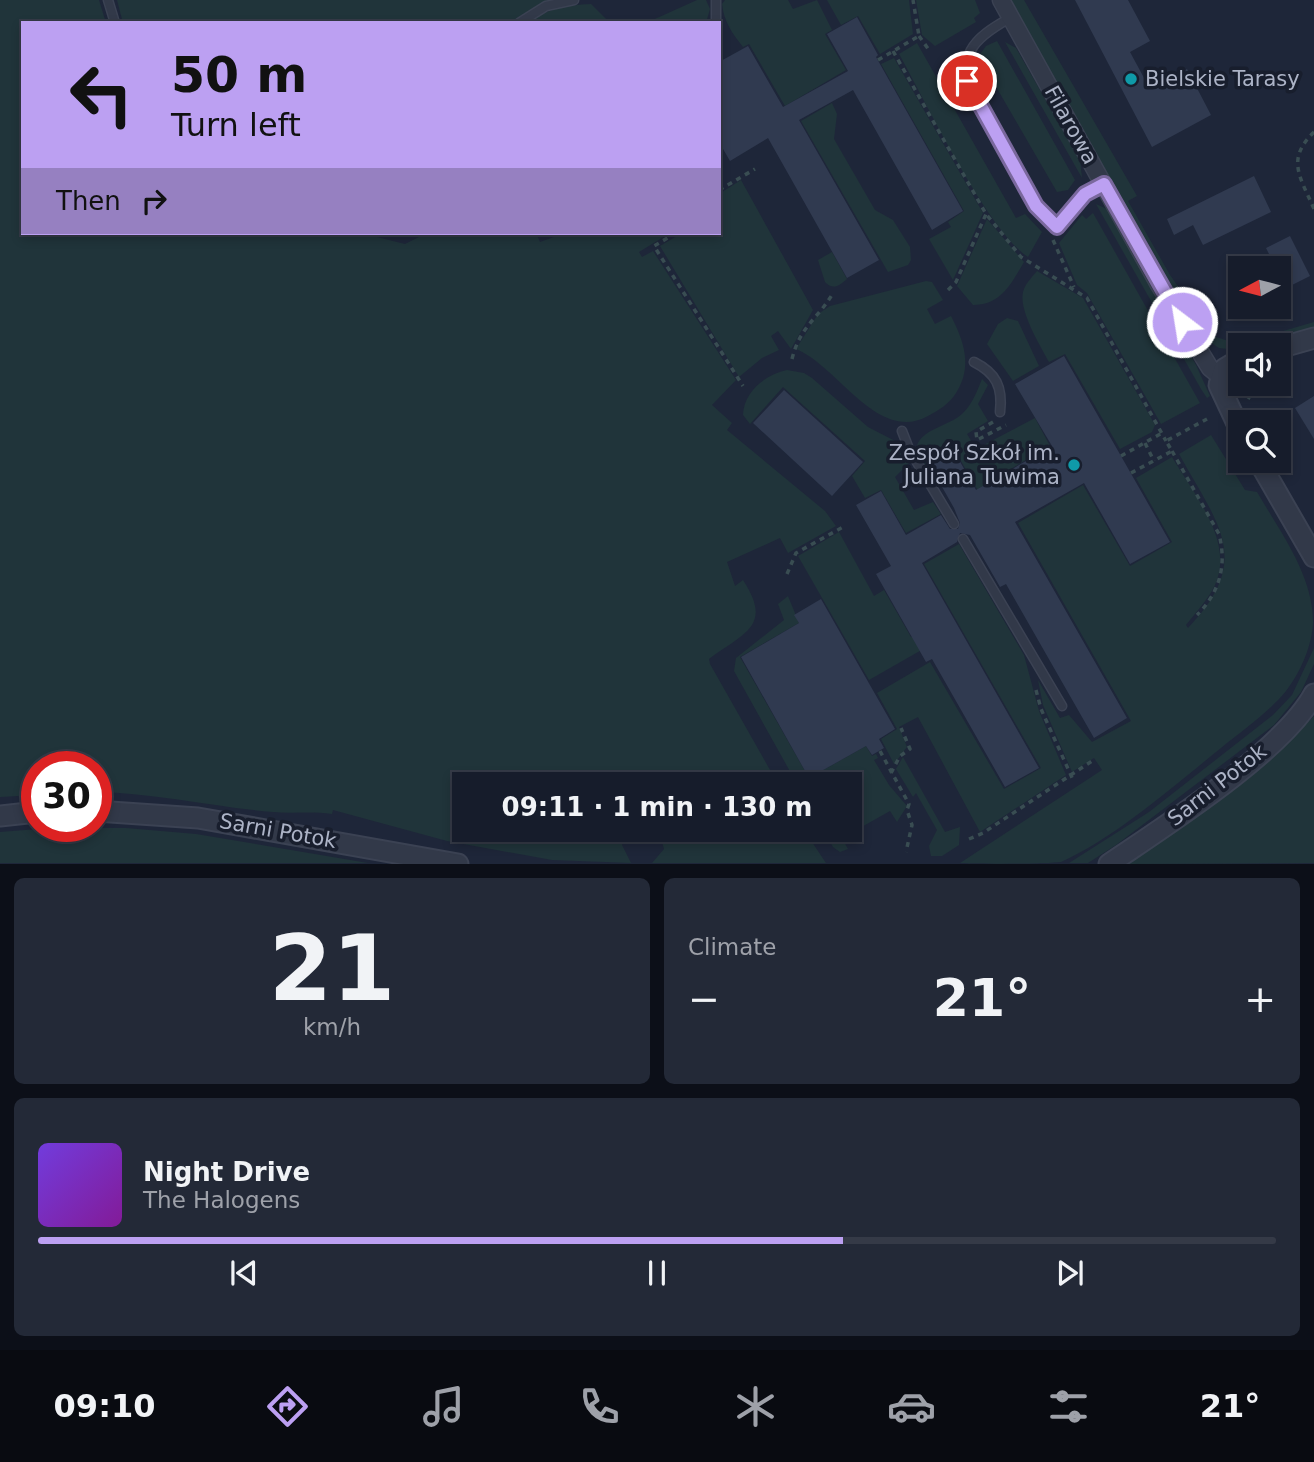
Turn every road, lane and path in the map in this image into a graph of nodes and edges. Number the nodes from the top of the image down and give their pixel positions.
1 (108, 0) edge
2 (574, 0) edge
3 (716, 0) edge
4 (913, 0) edge
5 (1000, 0) edge
6 (1010, 18) junction
7 (114, 21) edge
8 (522, 21) edge
9 (716, 21) edge
10 (919, 36) junction
11 (929, 50) dead end
12 (893, 51) junction
13 (877, 60) dead end
14 (1314, 132) edge
15 (755, 169) dead end
16 (1104, 184) junction
17 (721, 189) edge
18 (1314, 209) edge
19 (986, 214) junction
20 (673, 235) edge
21 (1051, 236) dead end
22 (1075, 289) junction
23 (948, 290) dead end
24 (833, 293) dead end
25 (1314, 338) edge
26 (1291, 345) edge
27 (792, 359) dead end
28 (974, 362) dead end
29 (1228, 367) edge
30 (1220, 376) junction
31 (743, 386) dead end
32 (1250, 396) edge
33 (1243, 406) dead end
34 (1230, 410) edge
35 (1000, 412) joint
36 (1207, 419) dead end
37 (1011, 423) dead end
38 (902, 431) dead end
39 (1162, 433) junction
40 (1166, 441) junction
41 (1145, 443) junction
42 (1172, 451) junction
43 (1121, 456) dead end
44 (1154, 461) junction
45 (1131, 473) dead end
46 (1266, 473) edge
47 (954, 524) dead end
48 (843, 527) dead end
49 (963, 539) dead end
50 (1314, 557) edge
51 (788, 574) dead end
52 (1197, 615) dead end
53 (1031, 657) junction
54 (1314, 694) edge
55 (1062, 706) dead end
56 (901, 728) dead end
57 (880, 751) dead end
58 (1092, 761) dead end
59 (891, 774) junction
60 (1071, 775) junction
61 (1074, 782) dead end
62 (112, 812) edge
63 (21, 814) edge
64 (0, 816) edge
65 (969, 839) dead end
66 (906, 852) dead end
67 (458, 863) edge
68 (1109, 863) edge

1 - 7 lane
2 - 8 lane
3 - 9 lane
4 - 10 path
5 - 6 street, Filarowa
6 - 16 street, Filarowa
6 - 16 lane
10 - 11 path
10 - 12 path
12 - 13 path
12 - 19 path
14 - 18 path
15 - 17 path
16 - 30 street, Filarowa
19 - 22 path
19 - 23 path
20 - 31 path
21 - 22 path
22 - 39 path
24 - 27 path
25 - 26 street
28 - 35 lane
29 - 30 street
30 - 34 street, Filarowa
32 - 33 path
35 - 37 path
36 - 40 path
38 - 47 lane
39 - 40 path
39 - 41 path
40 - 42 path
41 - 43 path
41 - 44 path
42 - 44 path
42 - 52 path
44 - 45 path
46 - 50 street
48 - 51 path
49 - 53 lane
53 - 55 lane
53 - 60 path
54 - 68 street, Sarni Potok
56 - 59 path
57 - 59 path
58 - 60 path
59 - 66 path
60 - 61 path
60 - 65 path
62 - 67 street, Sarni Potok
63 - 64 street

